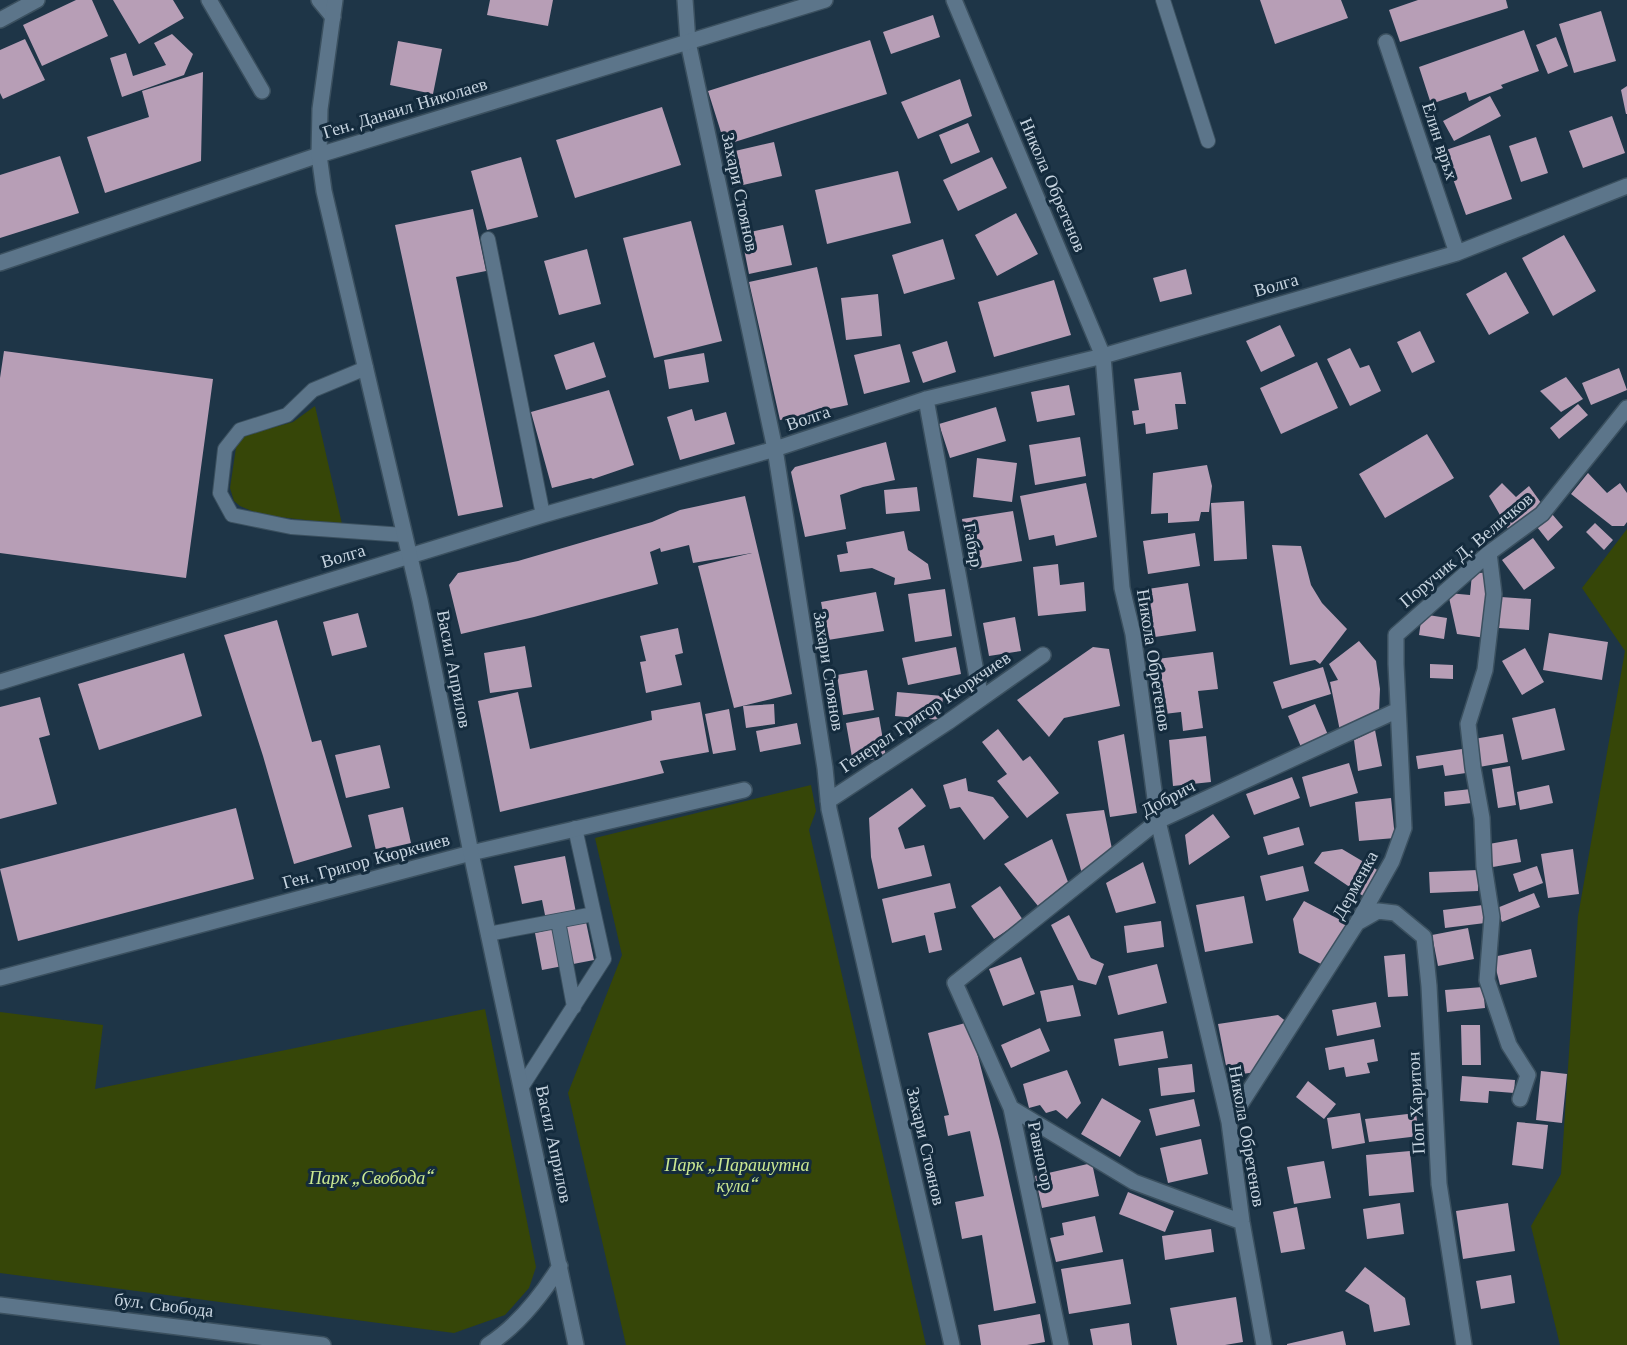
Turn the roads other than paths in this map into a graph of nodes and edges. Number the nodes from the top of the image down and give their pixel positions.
1 (37, 0) edge
2 (209, 0) edge
3 (319, 0) edge
4 (334, 0) edge
5 (685, 0) edge
6 (825, 0) edge
7 (954, 0) edge
8 (1163, 0) edge
9 (333, 17) junction
10 (0, 20) edge
11 (688, 42) junction
12 (1386, 42) dead end
13 (262, 91) dead end
14 (1208, 141) dead end
15 (320, 155) junction
16 (1627, 186) edge
17 (489, 239) dead end
18 (1456, 253) junction
19 (0, 263) edge
20 (1103, 356) junction
21 (366, 368) junction
22 (926, 399) junction
23 (1627, 408) edge
24 (775, 449) junction
25 (543, 515) junction
26 (404, 535) junction
27 (1489, 553) junction
28 (409, 556) junction
29 (1396, 635) joint
30 (1043, 656) dead end
31 (0, 682) edge
32 (981, 699) junction
33 (1398, 710) junction
34 (744, 790) dead end
35 (828, 801) junction
36 (1158, 821) junction
37 (575, 828) junction
38 (471, 853) junction
39 (594, 914) junction
40 (558, 921) junction
41 (1357, 923) junction
42 (488, 934) junction
43 (0, 977) edge
44 (955, 983) joint
45 (574, 1007) junction
46 (521, 1088) junction
47 (1520, 1099) dead end
48 (1011, 1108) junction
49 (1229, 1122) junction
50 (1242, 1222) junction
51 (560, 1266) junction
52 (0, 1305) edge
53 (323, 1345) edge
54 (488, 1345) edge
55 (576, 1345) edge
56 (952, 1345) edge
57 (1061, 1345) edge
58 (1263, 1345) edge
59 (1464, 1345) edge

1 - 10 street
2 - 13 street
3 - 9 street
4 - 9 street, Васил Априлов
5 - 11 street, Захари Стоянов
6 - 11 street, Ген. Данаил Николаев
7 - 20 street, Никола Обретенов
8 - 14 lane
9 - 15 street, Васил Априлов
11 - 15 street, Ген. Данаил Николаев
11 - 24 street, Захари Стоянов
12 - 18 street, Елин връх
15 - 19 street, Ген. Данаил Николаев
15 - 21 street, Васил Априлов
16 - 18 street, Волга
17 - 25 lane
18 - 20 street, Волга
20 - 22 street, Волга
20 - 36 street, Никола Обретенов
21 - 26 street, Васил Априлов
21 - 26 lane
22 - 24 street, Волга
22 - 32 street, Габър
23 - 27 street, Поручик Д. Величков
24 - 25 street, Волга
24 - 35 street, Захари Стоянов
25 - 28 street, Волга
26 - 28 street, Васил Априлов
27 - 29 street, Поручик Д. Величков
27 - 47 street
28 - 31 street, Волга
28 - 38 street, Васил Априлов
29 - 33 street, Дерменка
30 - 32 street, Генерал Григор Кюркчиев
32 - 35 street, Генерал Григор Кюркчиев
33 - 36 street, Добрич
33 - 41 street, Дерменка
34 - 37 street, Ген. Григор Кюркчиев
35 - 56 street, Захари Стоянов
36 - 44 street, Добрич
36 - 49 street, Никола Обретенов
37 - 38 street, Ген. Григор Кюркчиев
37 - 39 lane
38 - 42 street, Васил Априлов
38 - 43 street, Ген. Григор Кюркчиев
39 - 40 lane
39 - 45 lane
40 - 42 lane
40 - 45 lane
41 - 49 street, Дерменка
41 - 59 street, Поп Харитон
42 - 46 street, Васил Априлов
44 - 48 street, Равногор
45 - 46 lane
46 - 51 street, Васил Априлов
48 - 50 street
48 - 57 street, Равногор
49 - 50 street, Никола Обретенов
50 - 58 street, Никола Обретенов
51 - 54 street
51 - 55 street, Васил Априлов
52 - 53 street, бул. Свобода

